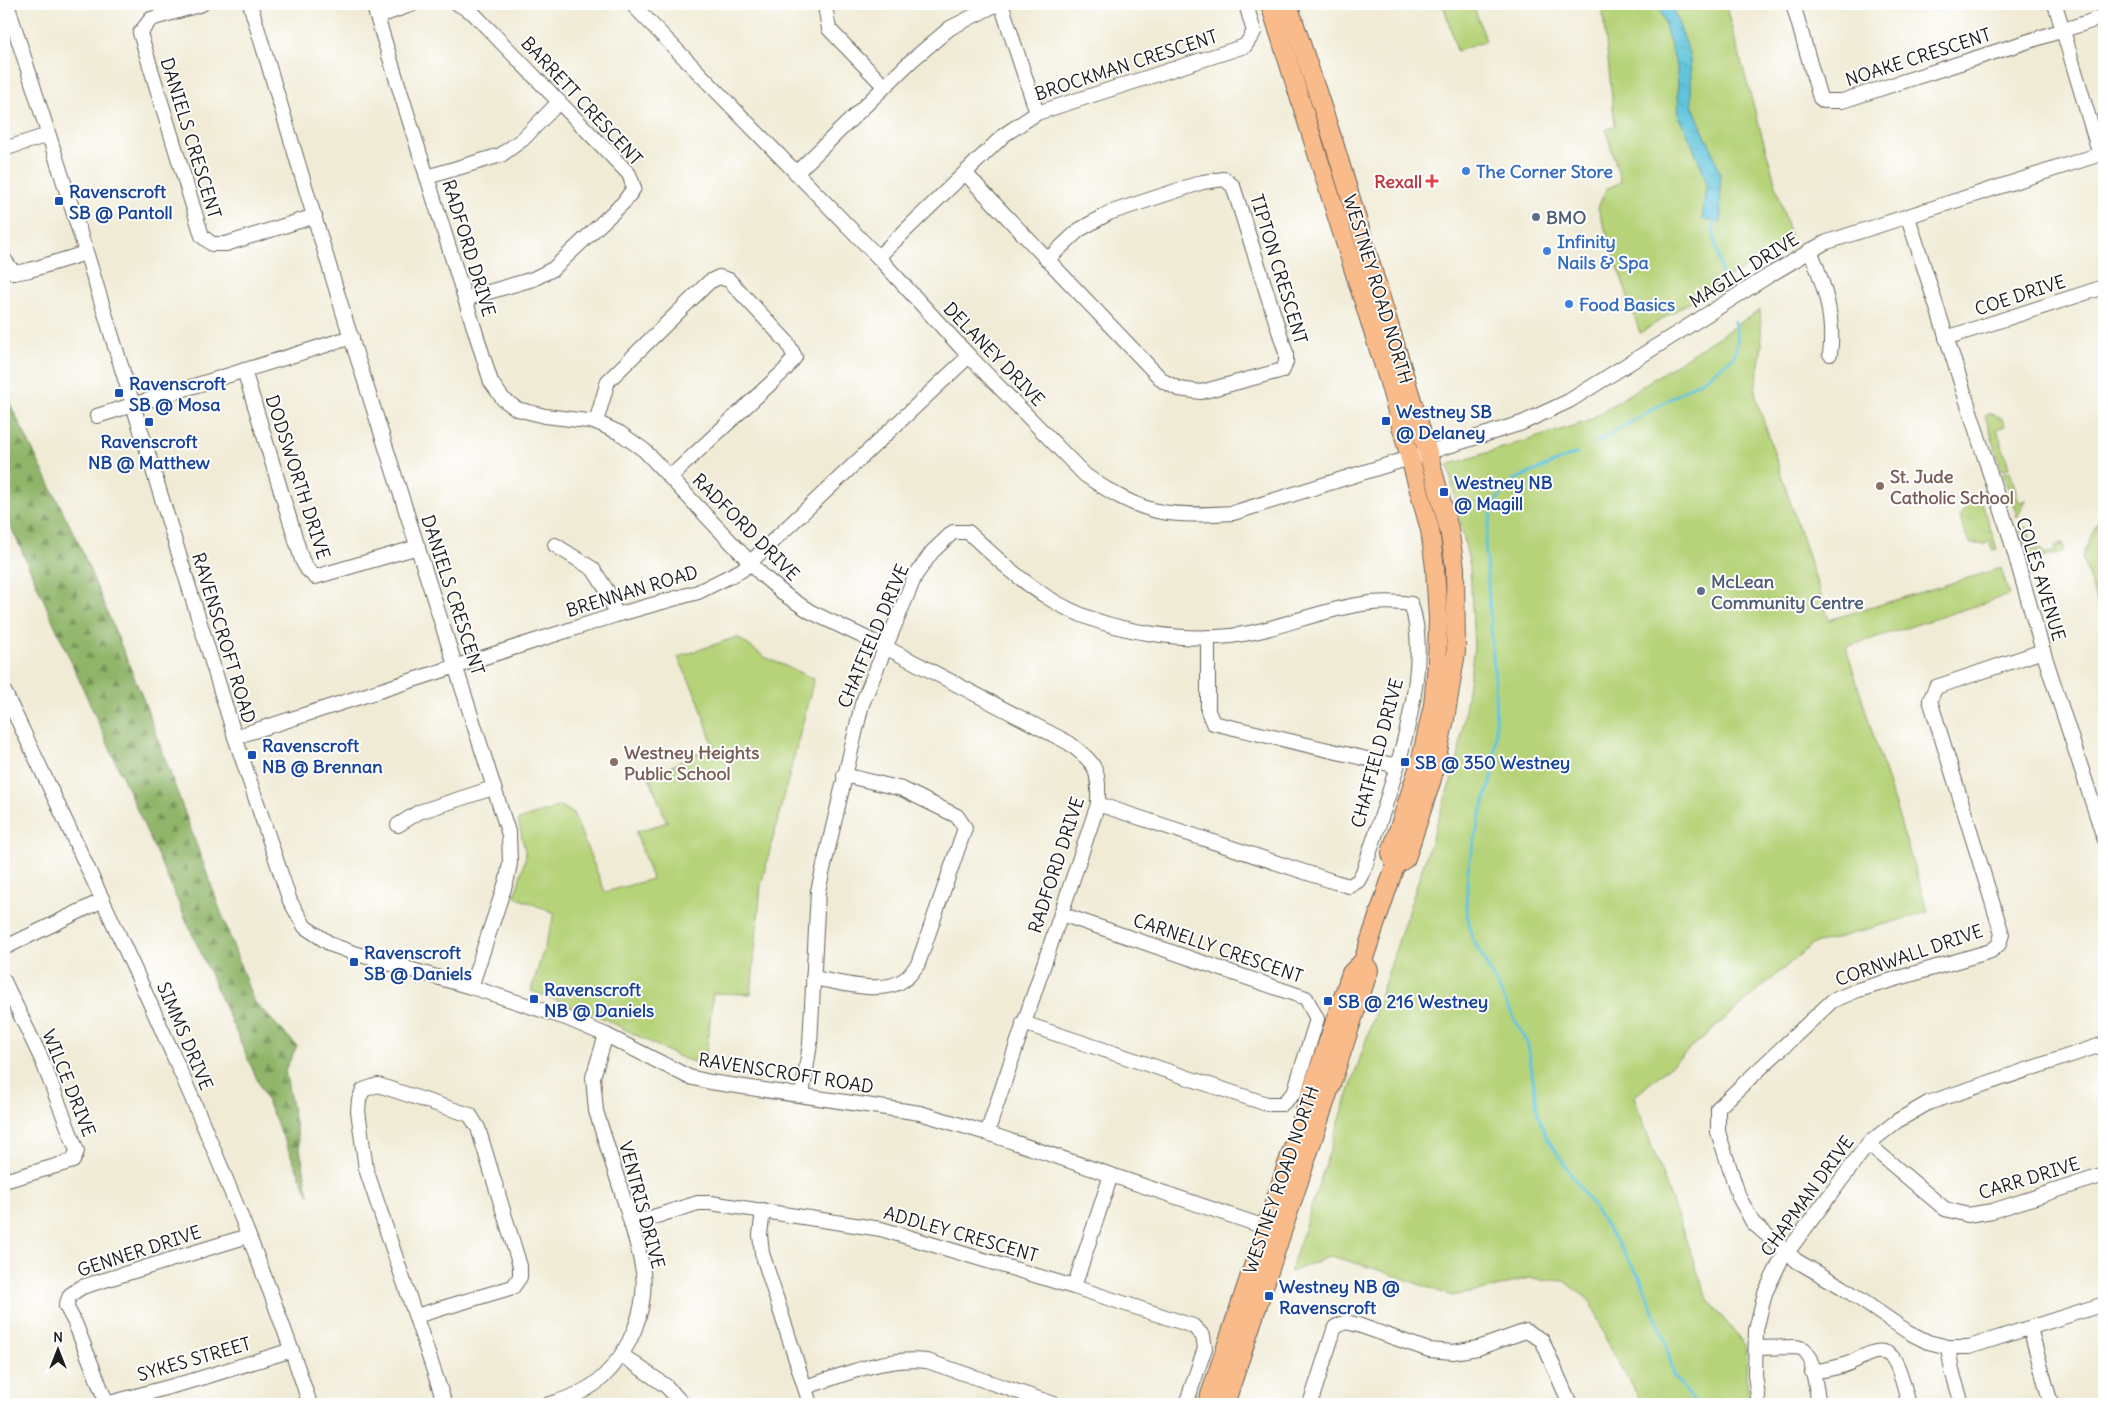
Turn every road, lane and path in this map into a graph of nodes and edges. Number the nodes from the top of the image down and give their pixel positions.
1 (7, 4) edge
2 (202, 4) edge
3 (250, 4) edge
4 (413, 4) edge
5 (458, 4) edge
6 (632, 4) edge
7 (996, 4) edge
8 (1001, 4) edge
9 (1246, 4) edge
10 (1270, 4) edge
11 (1288, 4) edge
12 (1793, 4) edge
13 (2055, 4) edge
14 (825, 6) dead end
15 (375, 10) edge
16 (2104, 17) edge
17 (2063, 30) junction
18 (884, 86) junction
19 (559, 102) junction
20 (1037, 113) junction
21 (48, 135) junction
22 (4, 149) edge
23 (2102, 154) edge
24 (796, 172) junction
25 (966, 174) junction
26 (427, 178) junction
27 (315, 216) junction
28 (1908, 217) junction
29 (1810, 250) junction
30 (86, 253) junction
31 (878, 257) junction
32 (4, 259) edge
33 (1047, 260) junction
34 (2104, 288) edge
35 (465, 299) junction
36 (352, 337) junction
37 (1946, 338) junction
38 (1830, 354) dead end
39 (969, 356) junction
40 (244, 370) junction
41 (132, 405) junction
42 (96, 416) dead end
43 (596, 422) junction
44 (1419, 455) junction
45 (670, 477) junction
46 (555, 545) dead end
47 (418, 547) junction
48 (751, 562) junction
49 (616, 615) junction
50 (1208, 637) junction
51 (885, 647) junction
52 (2043, 650) junction
53 (456, 666) junction
54 (4, 691) edge
55 (235, 737) junction
56 (1397, 766) junction
57 (844, 775) junction
58 (494, 788) junction
59 (1098, 804) junction
60 (398, 825) dead end
61 (2104, 838) edge
62 (103, 900) junction
63 (1060, 914) junction
64 (4, 948) edge
65 (813, 978) junction
66 (4, 981) edge
67 (471, 987) junction
68 (1024, 1023) junction
69 (606, 1034) junction
70 (2104, 1044) edge
71 (802, 1095) junction
72 (987, 1133) junction
73 (1868, 1144) junction
74 (1111, 1175) junction
75 (2104, 1175) edge
76 (4, 1181) edge
77 (763, 1210) junction
78 (631, 1224) junction
79 (1274, 1230) junction
80 (248, 1236) junction
81 (1787, 1252) junction
82 (1074, 1287) junction
83 (2104, 1304) edge
84 (416, 1316) junction
85 (2030, 1328) junction
86 (1948, 1346) junction
87 (1756, 1348) junction
88 (292, 1350) junction
89 (622, 1355) junction
90 (1812, 1372) junction
91 (805, 1387) junction
92 (107, 1404) edge
93 (310, 1404) edge
94 (445, 1404) edge
95 (549, 1404) edge
96 (683, 1404) edge
97 (810, 1404) edge
98 (1054, 1404) edge
99 (1186, 1404) edge
100 (1207, 1404) edge
101 (1225, 1404) edge
102 (1310, 1404) edge
103 (1570, 1404) edge
104 (1759, 1404) edge
105 (1819, 1404) edge
106 (1909, 1404) edge
107 (1962, 1404) edge
108 (2051, 1404) edge

1 - 21 street, RAVENSCROFT ROAD
2 - 27 street, DANIELS CRESCENT
3 - 27 street, DANIELS CRESCENT
4 - 15 street
5 - 19 street, BARRETT CRESCENT
6 - 24 street, DELANEY DRIVE
7 - 18 street
8 - 20 street
9 - 20 street, BROCKMAN CRESCENT
10 - 44 main road, WESTNEY ROAD NORTH
11 - 44 main road, WESTNEY ROAD NORTH
12 - 17 street, NOAKE CRESCENT
13 - 17 street
14 - 18 street
15 - 26 street, RADFORD DRIVE
16 - 17 street
17 - 23 street
18 - 24 street
19 - 26 street
19 - 35 street, BARRETT CRESCENT
20 - 25 street, BROCKMAN CRESCENT
21 - 22 street
21 - 30 street, RAVENSCROFT ROAD
23 - 28 street, MAGILL DRIVE
24 - 31 street, DELANEY DRIVE
25 - 31 street, BROCKMAN CRESCENT
25 - 33 street, TIPTON CRESCENT
26 - 35 street, RADFORD DRIVE
27 - 36 street, DANIELS CRESCENT
28 - 29 street, MAGILL DRIVE
28 - 37 street, COLES AVENUE
29 - 38 street
29 - 44 street, MAGILL DRIVE
30 - 32 street
30 - 41 street, RAVENSCROFT ROAD
31 - 39 street, DELANEY DRIVE
33 - 33 street, TIPTON CRESCENT
34 - 37 street, COE DRIVE
35 - 43 street, RADFORD DRIVE
36 - 40 street
36 - 47 street, DANIELS CRESCENT
37 - 52 street, COLES AVENUE
39 - 44 street, DELANEY DRIVE
39 - 48 street, BRENNAN ROAD
40 - 41 street
40 - 47 street, DODSWORTH DRIVE
41 - 42 street
41 - 55 street, RAVENSCROFT ROAD
43 - 45 street, RADFORD DRIVE
43 - 45 street
44 - 79 main road, WESTNEY ROAD NORTH
45 - 48 street, RADFORD DRIVE
46 - 49 street
47 - 53 street, DANIELS CRESCENT
48 - 49 street, BRENNAN ROAD
48 - 51 street, RADFORD DRIVE
49 - 53 street, BRENNAN ROAD
50 - 51 street, CHATFIELD DRIVE
50 - 56 street
50 - 56 street, CHATFIELD DRIVE
51 - 57 street, CHATFIELD DRIVE
51 - 59 street, RADFORD DRIVE
52 - 61 street, COLES AVENUE
52 - 81 street, CORNWALL DRIVE
53 - 55 street, BRENNAN ROAD
53 - 58 street, DANIELS CRESCENT
54 - 62 street, SIMMS DRIVE
55 - 67 street, RAVENSCROFT ROAD
56 - 59 street, CHATFIELD DRIVE
57 - 65 street, CHATFIELD DRIVE
57 - 65 street
58 - 60 street
58 - 67 street, DANIELS CRESCENT
59 - 63 street, RADFORD DRIVE
62 - 64 street
62 - 80 street, SIMMS DRIVE
63 - 68 street, RADFORD DRIVE
63 - 68 street, CARNELLY CRESCENT
65 - 71 street, CHATFIELD DRIVE
66 - 76 street, WILCE DRIVE
67 - 69 street, RAVENSCROFT ROAD
68 - 72 street, RADFORD DRIVE
69 - 71 street, RAVENSCROFT ROAD
69 - 78 street, VENTRIS DRIVE
70 - 73 street, CHAPMAN DRIVE
71 - 72 street, RAVENSCROFT ROAD
72 - 74 street, RAVENSCROFT ROAD
73 - 75 street, CARR DRIVE
73 - 81 street, CHAPMAN DRIVE
74 - 79 street, RAVENSCROFT ROAD
74 - 82 street
77 - 78 street, ADDLEY CRESCENT
77 - 82 street, ADDLEY CRESCENT
77 - 91 street
78 - 89 street, VENTRIS DRIVE
79 - 100 main road, WESTNEY ROAD NORTH
79 - 101 main road, WESTNEY ROAD NORTH
80 - 88 street, SIMMS DRIVE
80 - 92 street, GENNER DRIVE
81 - 86 street, CORNWALL DRIVE
81 - 87 street, CHAPMAN DRIVE
82 - 99 street, ADDLEY CRESCENT
83 - 85 street, CORNWALL DRIVE
84 - 84 street
84 - 94 street
85 - 86 street, CORNWALL DRIVE
85 - 108 street
86 - 107 street
87 - 90 street
87 - 104 street, CHAPMAN DRIVE
88 - 92 street, SYKES STREET
88 - 93 street, SIMMS DRIVE
89 - 95 street, VENTRIS DRIVE
89 - 96 street
90 - 105 street
90 - 106 street
91 - 97 street
91 - 98 street
102 - 103 street

